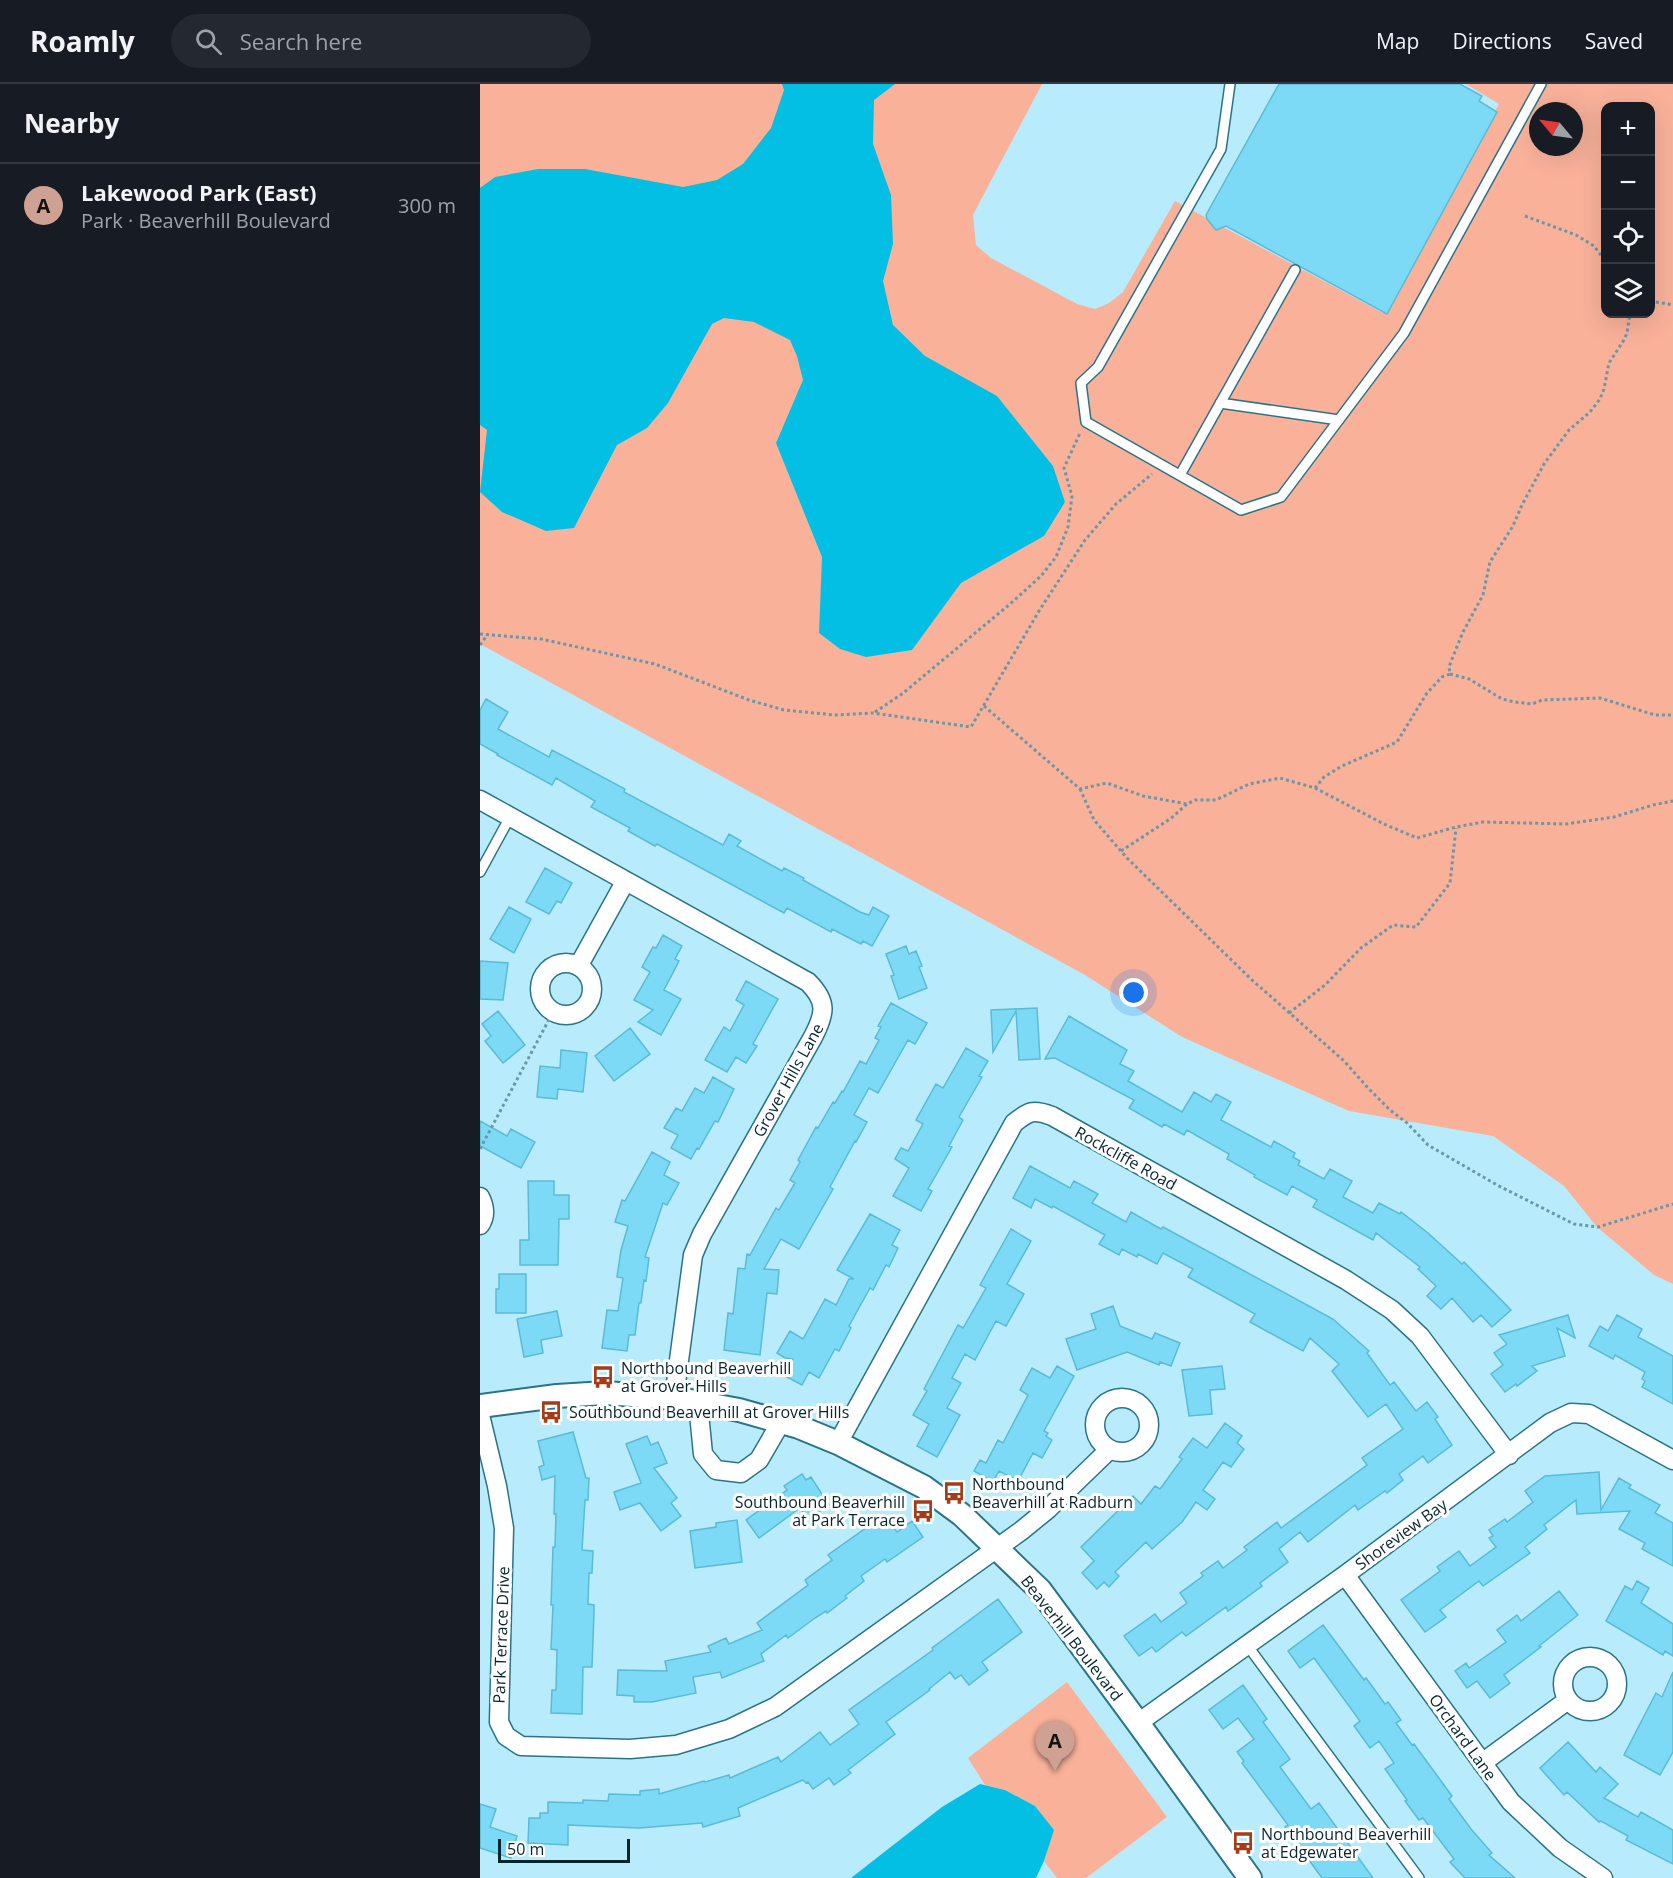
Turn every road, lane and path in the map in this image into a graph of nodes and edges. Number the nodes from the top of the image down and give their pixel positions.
1 (1230, 84) edge
2 (1542, 84) edge
3 (1525, 216) dead end
4 (1601, 256) edge
5 (1294, 270) dead end
6 (1655, 302) edge
7 (1673, 305) edge
8 (1629, 318) edge
9 (1220, 403) junction
10 (1339, 420) junction
11 (1086, 422) junction
12 (1163, 465) junction
13 (1180, 475) junction
14 (480, 634) edge
15 (488, 634) junction
16 (480, 645) edge
17 (1450, 674) junction
18 (984, 706) junction
19 (873, 713) junction
20 (1673, 716) edge
21 (1316, 788) junction
22 (1080, 789) junction
23 (480, 800) edge
24 (1673, 801) edge
25 (1187, 804) junction
26 (510, 817) junction
27 (1456, 827) junction
28 (1120, 850) junction
29 (480, 872) edge
30 (626, 882) junction
31 (579, 965) junction
32 (553, 1012) junction
33 (1289, 1012) junction
34 (480, 1149) edge
35 (480, 1197) edge
36 (1673, 1204) edge
37 (480, 1225) edge
38 (674, 1398) junction
39 (698, 1403) junction
40 (480, 1406) edge
41 (480, 1415) edge
42 (781, 1422) junction
43 (838, 1443) junction
44 (1109, 1450) dead end
45 (1509, 1455) junction
46 (1673, 1460) edge
47 (997, 1549) junction
48 (1345, 1575) junction
49 (1247, 1645) junction
50 (1568, 1700) dead end
51 (1138, 1723) junction
52 (1482, 1763) junction
53 (1250, 1878) edge
54 (1419, 1878) edge
55 (1603, 1878) edge

1 - 11 lane
2 - 10 lane
3 - 4 path
5 - 9 lane
6 - 7 path
8 - 17 path
9 - 10 lane
9 - 13 lane
10 - 13 lane
11 - 12 lane
11 - 19 path
12 - 13 lane
12 - 18 path
14 - 15 path
15 - 16 path
15 - 19 path
17 - 20 path
17 - 21 path
18 - 19 path
18 - 22 path
21 - 25 path
21 - 27 path
22 - 25 path
22 - 28 path
23 - 26 street, Grover Hills Lane
24 - 27 path
25 - 28 path
26 - 29 lane
26 - 30 street, Grover Hills Lane
27 - 33 path
28 - 33 path
30 - 31 street
30 - 38 street, Grover Hills Lane
31 - 32 street
31 - 32 street
32 - 34 path
33 - 36 path
35 - 37 street
38 - 39 street, Beaverhill Boulevard
38 - 40 street, Beaverhill Boulevard
39 - 42 street, Beaverhill Boulevard
39 - 42 street
41 - 47 street, Park Terrace Drive
42 - 43 street, Beaverhill Boulevard
43 - 45 street, Rockcliffe Road
43 - 47 street, Beaverhill Boulevard
44 - 47 street, Park Terrace Drive
45 - 46 street, Shoreview Bay
45 - 48 street, Shoreview Bay
47 - 51 street, Beaverhill Boulevard
48 - 49 street, Shoreview Bay
48 - 52 street, Orchard Lane
49 - 51 street, Shoreview Bay
49 - 54 lane
50 - 52 street
51 - 53 street, Beaverhill Boulevard
52 - 55 street, Orchard Lane

